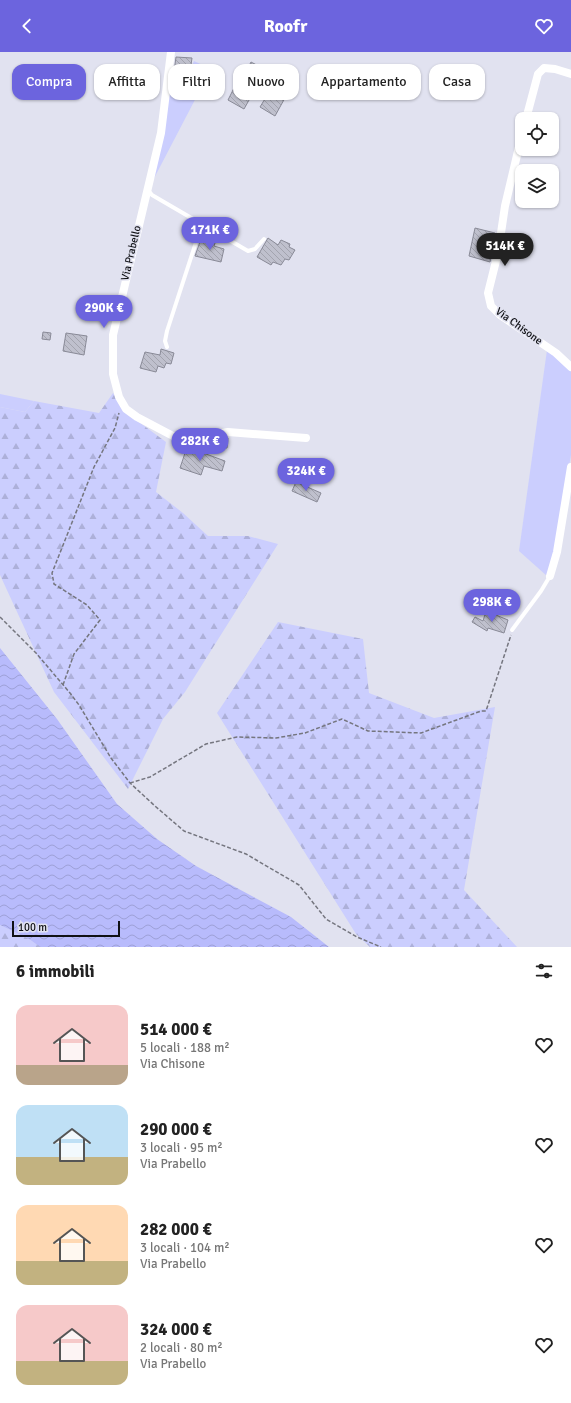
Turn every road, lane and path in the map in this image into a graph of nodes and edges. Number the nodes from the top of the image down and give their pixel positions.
1 (171, 52) edge
2 (571, 74) edge
3 (528, 112) edge
4 (517, 156) edge
5 (147, 188) junction
6 (200, 222) junction
7 (264, 239) dead end
8 (167, 347) dead end
9 (571, 367) edge
10 (119, 412) dead end
11 (306, 438) dead end
12 (571, 467) edge
13 (550, 576) joint
14 (0, 617) edge
15 (512, 630) joint
16 (63, 685) junction
17 (130, 783) junction
18 (381, 947) edge

1 - 5 street, Via Prabello
2 - 3 street
4 - 9 street, Via Chisone
5 - 6 lane
5 - 11 street, Via Prabello
6 - 7 lane
6 - 8 lane
10 - 16 path
12 - 13 street
13 - 15 lane
14 - 16 path
15 - 17 path
16 - 17 path
17 - 18 path

